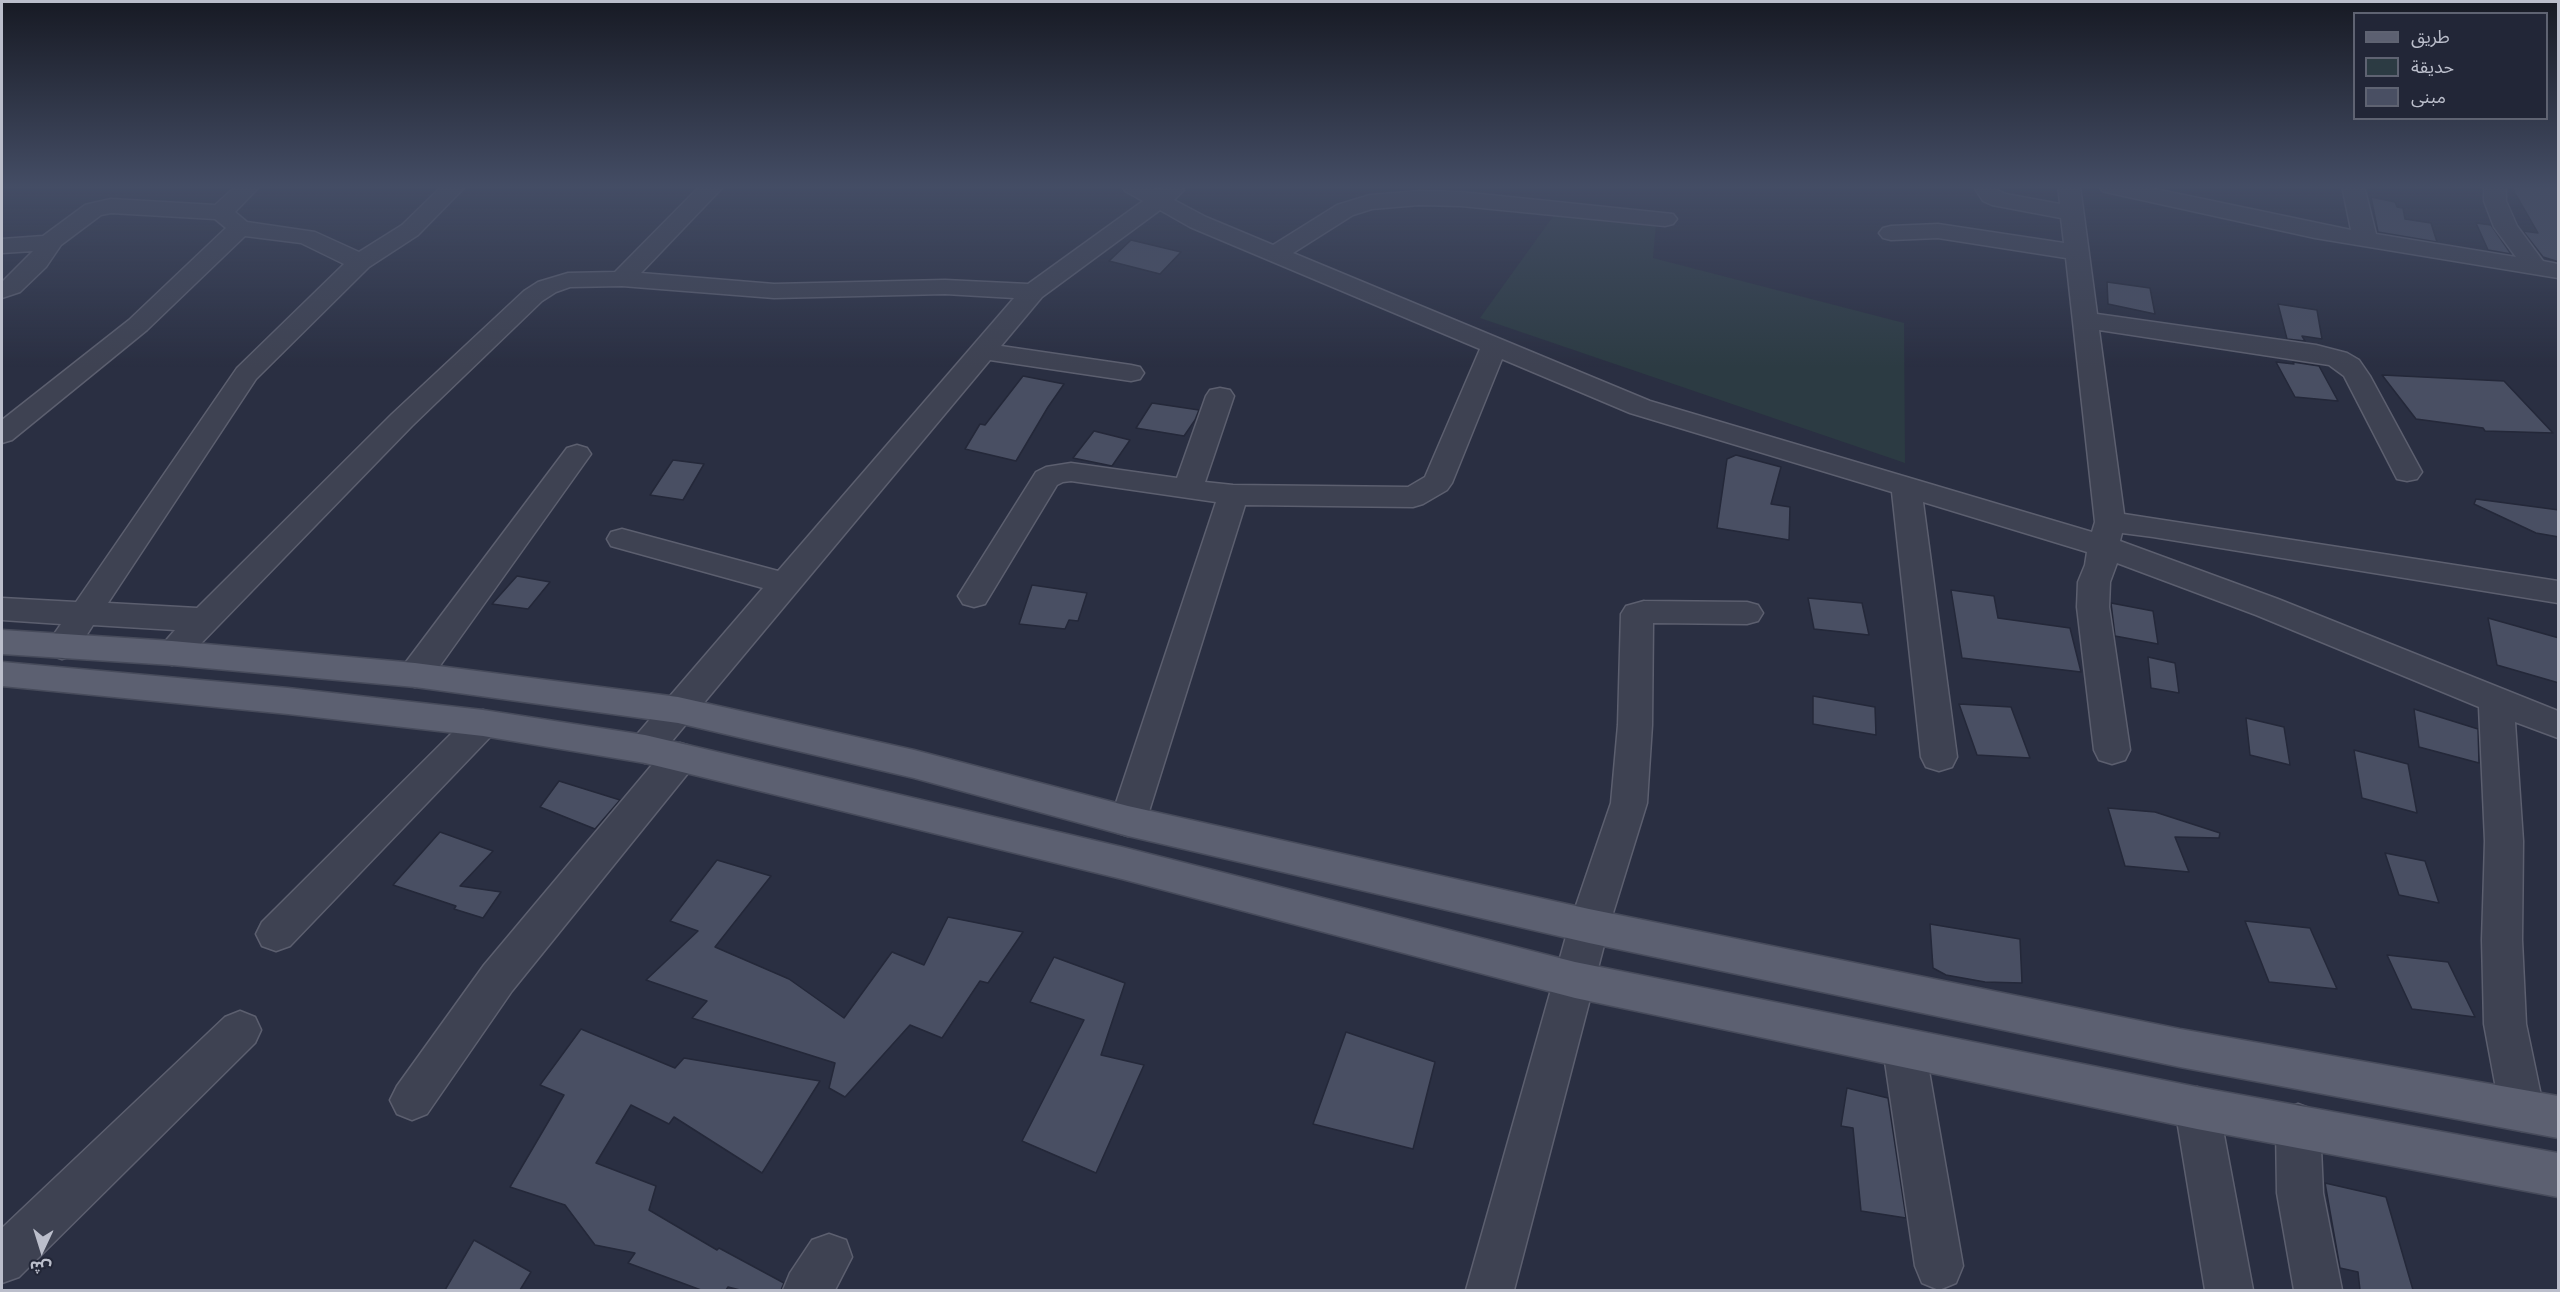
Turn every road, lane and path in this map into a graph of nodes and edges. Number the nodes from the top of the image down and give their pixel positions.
1 (49, 246) edge
2 (208, 246) edge
3 (327, 246) edge
4 (385, 246) edge
5 (654, 246) edge
6 (1089, 246) edge
7 (1256, 246) edge
8 (1286, 246) edge
9 (2038, 246) edge
10 (2075, 246) edge
11 (2414, 246) edge
12 (2525, 246) edge
13 (2076, 252) junction
14 (1274, 254) junction
15 (360, 262) junction
16 (2548, 269) edge
17 (622, 279) junction
18 (2, 291) edge
19 (1033, 292) junction
20 (2084, 320) junction
21 (1494, 346) junction
22 (983, 351) junction
23 (1131, 373) dead end
24 (1220, 396) dead end
25 (2, 433) edge
26 (577, 454) dead end
27 (2407, 472) dead end
28 (1906, 488) junction
29 (1188, 489) junction
30 (1233, 495) junction
31 (2106, 534) junction
32 (621, 539) dead end
33 (786, 584) junction
34 (2559, 592) edge
35 (974, 596) dead end
36 (2, 609) edge
37 (1747, 613) dead end
38 (84, 614) junction
39 (202, 620) junction
40 (2, 642) edge
41 (62, 647) junction
42 (172, 652) junction
43 (2, 674) edge
44 (415, 675) junction
45 (2496, 699) junction
46 (678, 710) junction
47 (483, 723) junction
48 (2559, 725) edge
49 (2112, 750) dead end
50 (663, 753) junction
51 (1939, 757) dead end
52 (1128, 821) junction
53 (1589, 926) junction
54 (276, 934) dead end
55 (1575, 980) junction
56 (240, 1030) dead end
57 (1904, 1048) junction
58 (412, 1100) dead end
59 (2197, 1108) junction
60 (2522, 1110) junction
61 (2559, 1117) edge
62 (2298, 1125) junction
63 (2559, 1175) edge
64 (2, 1260) edge
65 (1939, 1266) dead end
66 (1490, 1290) edge
67 (2229, 1290) edge
68 (2318, 1290) edge

1 - 18 street
2 - 25 street
3 - 15 street
4 - 15 street
5 - 17 street
6 - 19 street
7 - 14 street
8 - 14 street
9 - 13 street
10 - 13 street
11 - 16 street
12 - 16 street
13 - 20 street
14 - 21 street
15 - 38 street
17 - 19 street
17 - 39 street
19 - 22 street
20 - 27 street
20 - 31 street
21 - 28 street
21 - 30 street
22 - 23 street
22 - 33 street
24 - 29 street
26 - 44 street
28 - 31 street
28 - 51 street
29 - 30 street
29 - 35 street
30 - 52 street
31 - 34 street
31 - 45 street
31 - 49 street
32 - 33 street
33 - 46 street
36 - 38 street
37 - 53 street
38 - 39 street
38 - 41 street
39 - 42 street
40 - 41 main road
41 - 42 main road
42 - 44 main road
43 - 47 main road
44 - 46 main road
45 - 48 street
45 - 60 street
46 - 50 street
46 - 52 main road
47 - 50 main road
47 - 54 street
50 - 55 main road
50 - 58 street
52 - 53 main road
53 - 55 street
53 - 60 main road
55 - 57 main road
55 - 66 street
56 - 64 street
57 - 59 main road
57 - 65 street
59 - 62 main road
59 - 67 street
60 - 61 main road
62 - 63 main road
62 - 68 street

